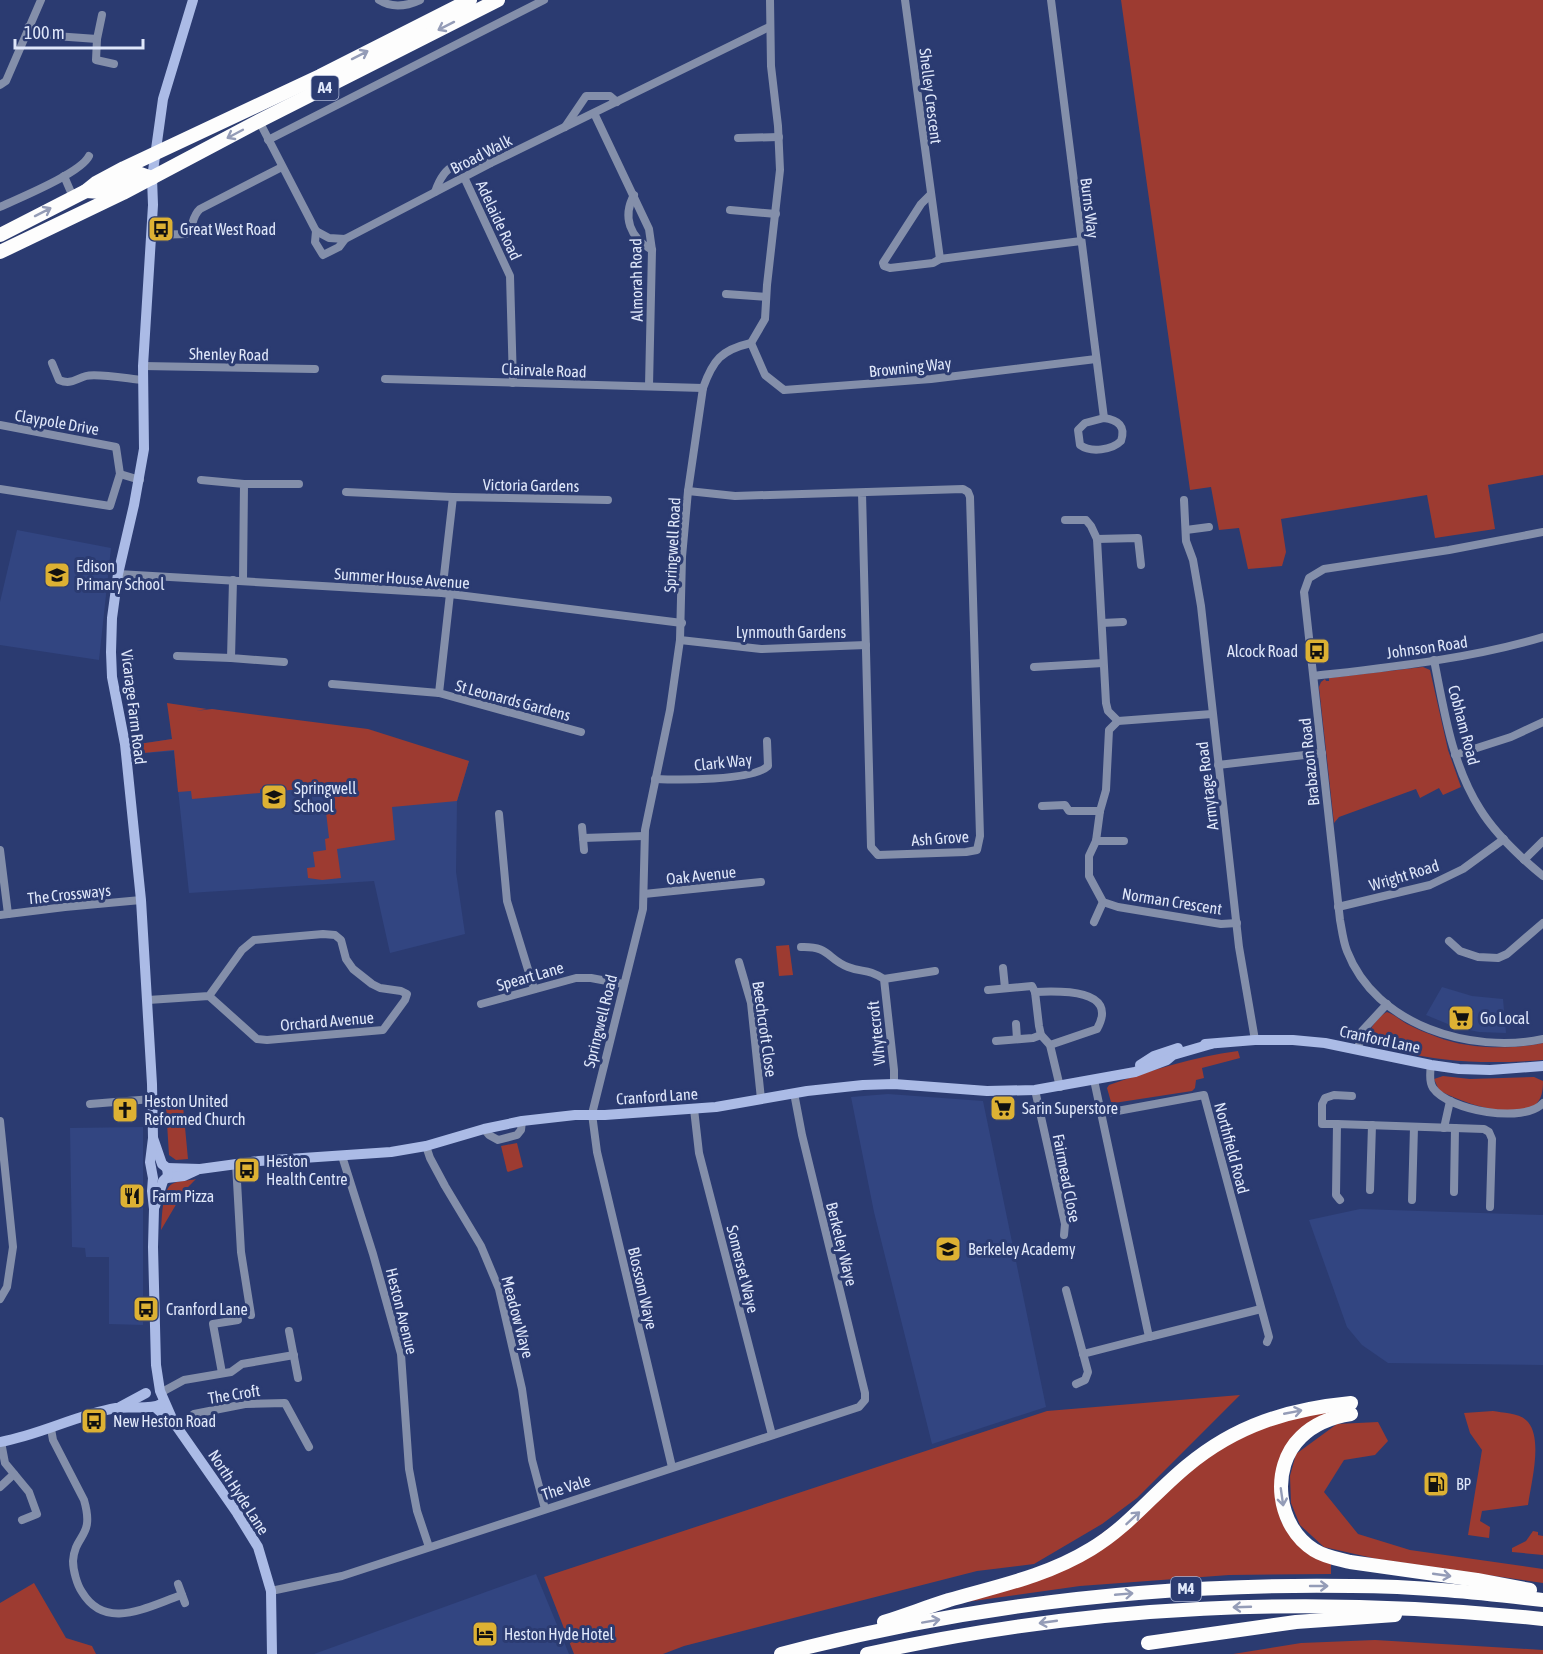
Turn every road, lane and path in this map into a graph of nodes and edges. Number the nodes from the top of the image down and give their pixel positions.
1 (41, 0) edge
2 (193, 0) edge
3 (379, 0) edge
4 (420, 0) edge
5 (470, 0) edge
6 (498, 0) edge
7 (544, 0) edge
8 (770, 0) edge
9 (905, 0) edge
10 (1051, 0) edge
11 (102, 15) dead end
12 (28, 27) junction
13 (769, 27) junction
14 (97, 39) junction
15 (114, 64) dead end
16 (3, 83) edge
17 (617, 102) junction
18 (594, 113) junction
19 (259, 121) junction
20 (565, 127) junction
21 (778, 137) junction
22 (738, 138) dead end
23 (268, 140) junction
24 (156, 153) junction
25 (89, 156) dead end
26 (491, 163) junction
27 (282, 167) junction
28 (64, 176) junction
29 (464, 177) junction
30 (152, 178) junction
31 (86, 191) junction
32 (435, 192) junction
33 (634, 195) junction
34 (930, 195) junction
35 (73, 197) junction
36 (0, 207) edge
37 (730, 210) dead end
38 (776, 214) junction
39 (316, 231) junction
40 (0, 235) edge
41 (152, 236) junction
42 (345, 239) junction
43 (1081, 241) junction
44 (652, 250) junction
45 (0, 252) edge
46 (940, 259) junction
47 (726, 294) dead end
48 (766, 297) junction
49 (751, 343) junction
50 (1096, 359) junction
51 (52, 363) dead end
52 (143, 366) junction
53 (315, 369) dead end
54 (385, 379) dead end
55 (144, 380) junction
56 (513, 383) junction
57 (649, 386) junction
58 (703, 388) junction
59 (1104, 418) junction
60 (0, 425) edge
61 (120, 474) junction
62 (140, 480) junction
63 (201, 480) dead end
64 (244, 484) junction
65 (299, 484) dead end
66 (0, 489) edge
67 (688, 491) junction
68 (346, 492) dead end
69 (862, 493) junction
70 (453, 496) junction
71 (609, 500) dead end
72 (1184, 500) dead end
73 (1065, 520) dead end
74 (1209, 527) dead end
75 (1186, 530) junction
76 (1543, 532) edge
77 (1096, 539) junction
78 (1141, 566) dead end
79 (118, 574) junction
80 (233, 580) junction
81 (243, 581) junction
82 (446, 593) junction
83 (1102, 622) junction
84 (1123, 622) dead end
85 (682, 623) junction
86 (1543, 637) edge
87 (680, 640) junction
88 (866, 645) junction
89 (177, 656) dead end
90 (231, 658) junction
91 (1434, 660) junction
92 (284, 662) dead end
93 (1103, 663) junction
94 (1034, 667) dead end
95 (1314, 676) junction
96 (332, 684) dead end
97 (439, 693) junction
98 (1212, 714) junction
99 (1118, 721) junction
100 (1543, 722) edge
101 (580, 732) dead end
102 (767, 741) dead end
103 (1322, 753) junction
104 (1455, 756) junction
105 (1218, 765) junction
106 (655, 778) junction
107 (1042, 806) dead end
108 (1100, 811) junction
109 (500, 814) dead end
110 (582, 827) dead end
111 (644, 836) junction
112 (583, 838) junction
113 (1504, 840) junction
114 (1096, 841) junction
115 (1124, 841) dead end
116 (1543, 841) edge
117 (584, 849) dead end
118 (0, 850) edge
119 (1524, 860) junction
120 (1543, 876) edge
121 (762, 882) dead end
122 (644, 894) junction
123 (141, 900) junction
124 (1103, 902) junction
125 (1338, 907) junction
126 (4, 914) edge
127 (1094, 922) dead end
128 (1543, 922) edge
129 (1237, 923) junction
130 (1449, 940) dead end
131 (801, 947) dead end
132 (739, 962) dead end
133 (1003, 968) dead end
134 (935, 971) dead end
135 (884, 979) junction
136 (623, 984) junction
137 (1005, 988) junction
138 (534, 989) junction
139 (988, 990) dead end
140 (1035, 992) junction
141 (209, 996) junction
142 (148, 1000) junction
143 (481, 1004) dead end
144 (1387, 1004) junction
145 (1016, 1024) dead end
146 (1041, 1035) junction
147 (1017, 1039) junction
148 (1543, 1039) edge
149 (1255, 1040) junction
150 (996, 1041) dead end
151 (1050, 1046) junction
152 (1358, 1049) junction
153 (1431, 1065) junction
154 (1543, 1066) edge
155 (1094, 1080) junction
156 (894, 1084) junction
157 (1060, 1087) junction
158 (1035, 1090) junction
159 (794, 1093) junction
160 (1352, 1096) dead end
161 (152, 1099) junction
162 (761, 1099) junction
163 (1450, 1101) junction
164 (1543, 1103) edge
165 (90, 1104) dead end
166 (694, 1109) junction
167 (592, 1114) junction
168 (1101, 1114) junction
169 (0, 1121) edge
170 (1337, 1125) junction
171 (1372, 1125) junction
172 (1414, 1127) junction
173 (1444, 1128) junction
174 (1455, 1128) junction
175 (426, 1146) junction
176 (342, 1156) junction
177 (236, 1164) junction
178 (161, 1173) junction
179 (1370, 1190) dead end
180 (1454, 1192) dead end
181 (1340, 1200) dead end
182 (1412, 1200) dead end
183 (1490, 1207) dead end
184 (1064, 1235) dead end
185 (1066, 1290) dead end
186 (0, 1299) edge
187 (1261, 1309) junction
188 (251, 1315) dead end
189 (238, 1320) dead end
190 (289, 1331) dead end
191 (1149, 1337) junction
192 (1267, 1342) dead end
193 (1083, 1354) junction
194 (294, 1355) junction
195 (156, 1365) junction
196 (222, 1373) junction
197 (298, 1378) dead end
198 (1076, 1384) dead end
199 (147, 1392) junction
200 (158, 1399) junction
201 (865, 1400) joint
202 (117, 1408) junction
203 (176, 1425) junction
204 (51, 1428) junction
205 (772, 1435) junction
206 (1, 1442) edge
207 (309, 1447) dead end
208 (672, 1467) junction
209 (14, 1474) junction
210 (0, 1487) edge
211 (545, 1509) junction
212 (22, 1520) dead end
213 (429, 1547) junction
214 (178, 1584) dead end
215 (271, 1591) junction
216 (1543, 1592) edge
217 (1543, 1599) edge
218 (1448, 1611) junction
219 (1543, 1619) edge
220 (832, 1640) junction
221 (1148, 1643) dead end
222 (272, 1654) edge
223 (781, 1654) edge
224 (867, 1654) edge

1 - 12 street
2 - 24 street, Vicarage Farm Road
3 - 4 street
24 -> 5 highway, A4
6 -> 19 highway, A4
7 - 23 street
8 - 13 street
9 - 34 street, Shelley Crescent
10 - 43 street, Burns Way
11 - 14 street
12 - 14 street
12 - 16 street
13 - 17 street, Broad Walk
13 - 21 street
14 - 15 street
17 - 18 street, Broad Walk
17 - 20 street
18 - 20 street, Broad Walk
18 - 33 street, Almorah Road
19 - 23 street
19 -> 30 highway, A4
20 - 26 street, Broad Walk
21 - 22 street
21 - 38 street
23 - 27 street
24 - 30 street, Vicarage Farm Road
24 - 31 highway, A4
25 - 28 street
26 - 29 street, Broad Walk
26 - 32 street
27 - 39 street
27 - 41 street
28 - 35 street
28 - 36 street
29 - 32 street, Broad Walk
29 - 56 street, Adelaide Road
30 - 31 highway, A4
30 - 41 street, Vicarage Farm Road
30 - 45 highway, A4
31 - 35 highway, A4
32 - 42 street, Broad Walk
33 - 44 street, Almorah Road
33 - 44 street
34 - 46 street, Shelley Crescent
34 - 46 street
40 -> 35 highway, A4
37 - 38 street
38 - 48 street
39 - 42 street
39 - 42 street, Broad Walk
41 - 52 street, Vicarage Farm Road
43 - 46 street
43 - 50 street, Burns Way
44 - 57 street, Almorah Road
47 - 48 street
48 - 49 street
49 - 50 street, Browning Way
49 - 58 street, Springwell Road
50 - 59 street, Burns Way
51 - 55 street
52 - 53 street, Shenley Road
52 - 55 street, Vicarage Farm Road
54 - 56 street, Clairvale Road
55 - 62 street, Vicarage Farm Road
56 - 57 street, Clairvale Road
57 - 58 street, Clairvale Road
58 - 67 street, Springwell Road
59 - 59 street
60 - 61 street, Claypole Drive
61 - 62 street
61 - 66 street
62 - 79 street, Vicarage Farm Road
63 - 64 street
64 - 65 street
64 - 81 street
67 - 69 street, Ash Grove
67 - 85 street, Springwell Road
68 - 70 street, Victoria Gardens
69 - 88 street, Ash Grove
69 - 88 street, Ash Grove
70 - 71 street, Victoria Gardens
70 - 82 street
72 - 75 street, Armytage Road
73 - 77 street
74 - 75 street
75 - 98 street, Armytage Road
76 - 95 street, Brabazon Road
77 - 78 street
77 - 83 street
79 - 80 street, Summer House Avenue
79 - 123 street, Vicarage Farm Road
80 - 81 street, Summer House Avenue
80 - 90 street
81 - 82 street, Summer House Avenue
82 - 85 street, Summer House Avenue
82 - 97 street, St Leonards Gardens
83 - 84 street
83 - 93 street
85 - 87 street, Springwell Road
86 - 91 street, Johnson Road
87 - 88 street, Lynmouth Gardens
87 - 106 street, Springwell Road
89 - 90 street
90 - 92 street
91 - 95 street, Johnson Road
91 - 104 street, Cobham Road
93 - 94 street
93 - 99 street
95 - 103 street, Brabazon Road
96 - 97 street, St Leonards Gardens
97 - 101 street, St Leonards Gardens
98 - 99 street
98 - 105 street, Armytage Road
99 - 108 street, Norman Crescent
100 - 104 street
102 - 106 street, Clark Way
103 - 105 street
103 - 125 street, Brabazon Road
104 - 113 street, Cobham Road
105 - 129 street, Armytage Road
106 - 111 street, Springwell Road
107 - 108 street
108 - 114 street, Norman Crescent
109 - 138 street
110 - 112 street
111 - 112 street
111 - 122 street, Springwell Road
112 - 117 street
113 - 119 street, Cobham Road
113 - 125 street, Wright Road
114 - 115 street
114 - 124 street, Norman Crescent
116 - 119 street
118 - 126 street
119 - 120 street, Cobham Road
121 - 122 street, Oak Avenue
122 - 136 street, Springwell Road
123 - 126 street, The Crossways
123 - 142 street, Vicarage Farm Road
124 - 127 street, Norman Crescent
124 - 129 street, Norman Crescent
125 - 144 street, Brabazon Road
128 - 130 street
129 - 149 street, Armytage Road
131 - 135 street, Whytecroft
132 - 162 street, Beechcroft Close
133 - 137 street
134 - 135 street, Whytecroft
135 - 156 street, Whytecroft
136 - 138 street, Speart Lane
136 - 167 street, Springwell Road
137 - 139 street
137 - 140 street
138 - 143 street, Speart Lane
140 - 146 street
140 - 151 street
141 - 141 street, Orchard Avenue
141 - 142 street
142 - 161 street, Vicarage Farm Road
144 - 148 street, Brabazon Road
144 - 152 street
145 - 147 street
146 - 147 street
146 - 151 street
147 - 150 street
149 - 152 street, Cranford Lane
149 - 155 street, Cranford Lane
151 - 157 street
152 - 153 street, Cranford Lane
153 - 154 street, Cranford Lane
153 - 163 street
155 - 157 street, Cranford Lane
155 - 168 street
156 - 158 street, Cranford Lane
156 - 159 street, Cranford Lane
157 - 158 street, Cranford Lane
158 - 184 street, Fairmead Close
159 - 162 street, Cranford Lane
159 - 201 street, Berkeley Waye
160 - 170 street
161 - 165 street
161 - 178 street, Vicarage Farm Road
162 - 166 street, Cranford Lane
163 - 164 street
163 - 173 street
166 - 167 street, Cranford Lane
166 - 205 street, Somerset Waye
167 - 175 street, Cranford Lane
167 - 208 street, Blossom Waye
168 - 187 street, Northfield Road
168 - 191 street
169 - 186 street
170 - 171 street
170 - 181 street
171 - 172 street
171 - 179 street
172 - 173 street
172 - 182 street
173 - 174 street
174 - 180 street
174 - 183 street
175 - 176 street, Cranford Lane
175 - 211 street, Meadow Waye
176 - 177 street, Cranford Lane
176 - 213 street, Heston Avenue
177 - 178 street, Cranford Lane
177 - 188 street
178 - 195 street, Vicarage Farm Road
185 - 193 street
187 - 191 street
187 - 192 street, Northfield Road
189 - 196 street
190 - 194 street
191 - 193 street
193 - 198 street
194 - 196 street
194 - 197 street
195 - 199 street, Vicarage Farm Road
195 - 200 street, Vicarage Farm Road
196 - 200 street
199 - 200 street
199 - 202 street
200 - 202 street
200 - 203 street, North Hyde Lane
201 - 205 street, The Vale
202 - 204 street
203 - 207 street, The Croft
203 - 215 street, North Hyde Lane
204 - 206 street
204 - 214 street
205 - 208 street, The Vale
206 - 209 street
208 - 211 street, The Vale
209 - 210 street
209 - 212 street
211 - 213 street, The Vale
213 - 215 street, The Vale
215 - 222 street, North Hyde Lane
220 -> 216 highway
220 -> 217 highway, M4
218 - 219 highway, M4
218 - 221 highway, M4
218 -> 224 highway, M4
220 - 223 highway, M4

